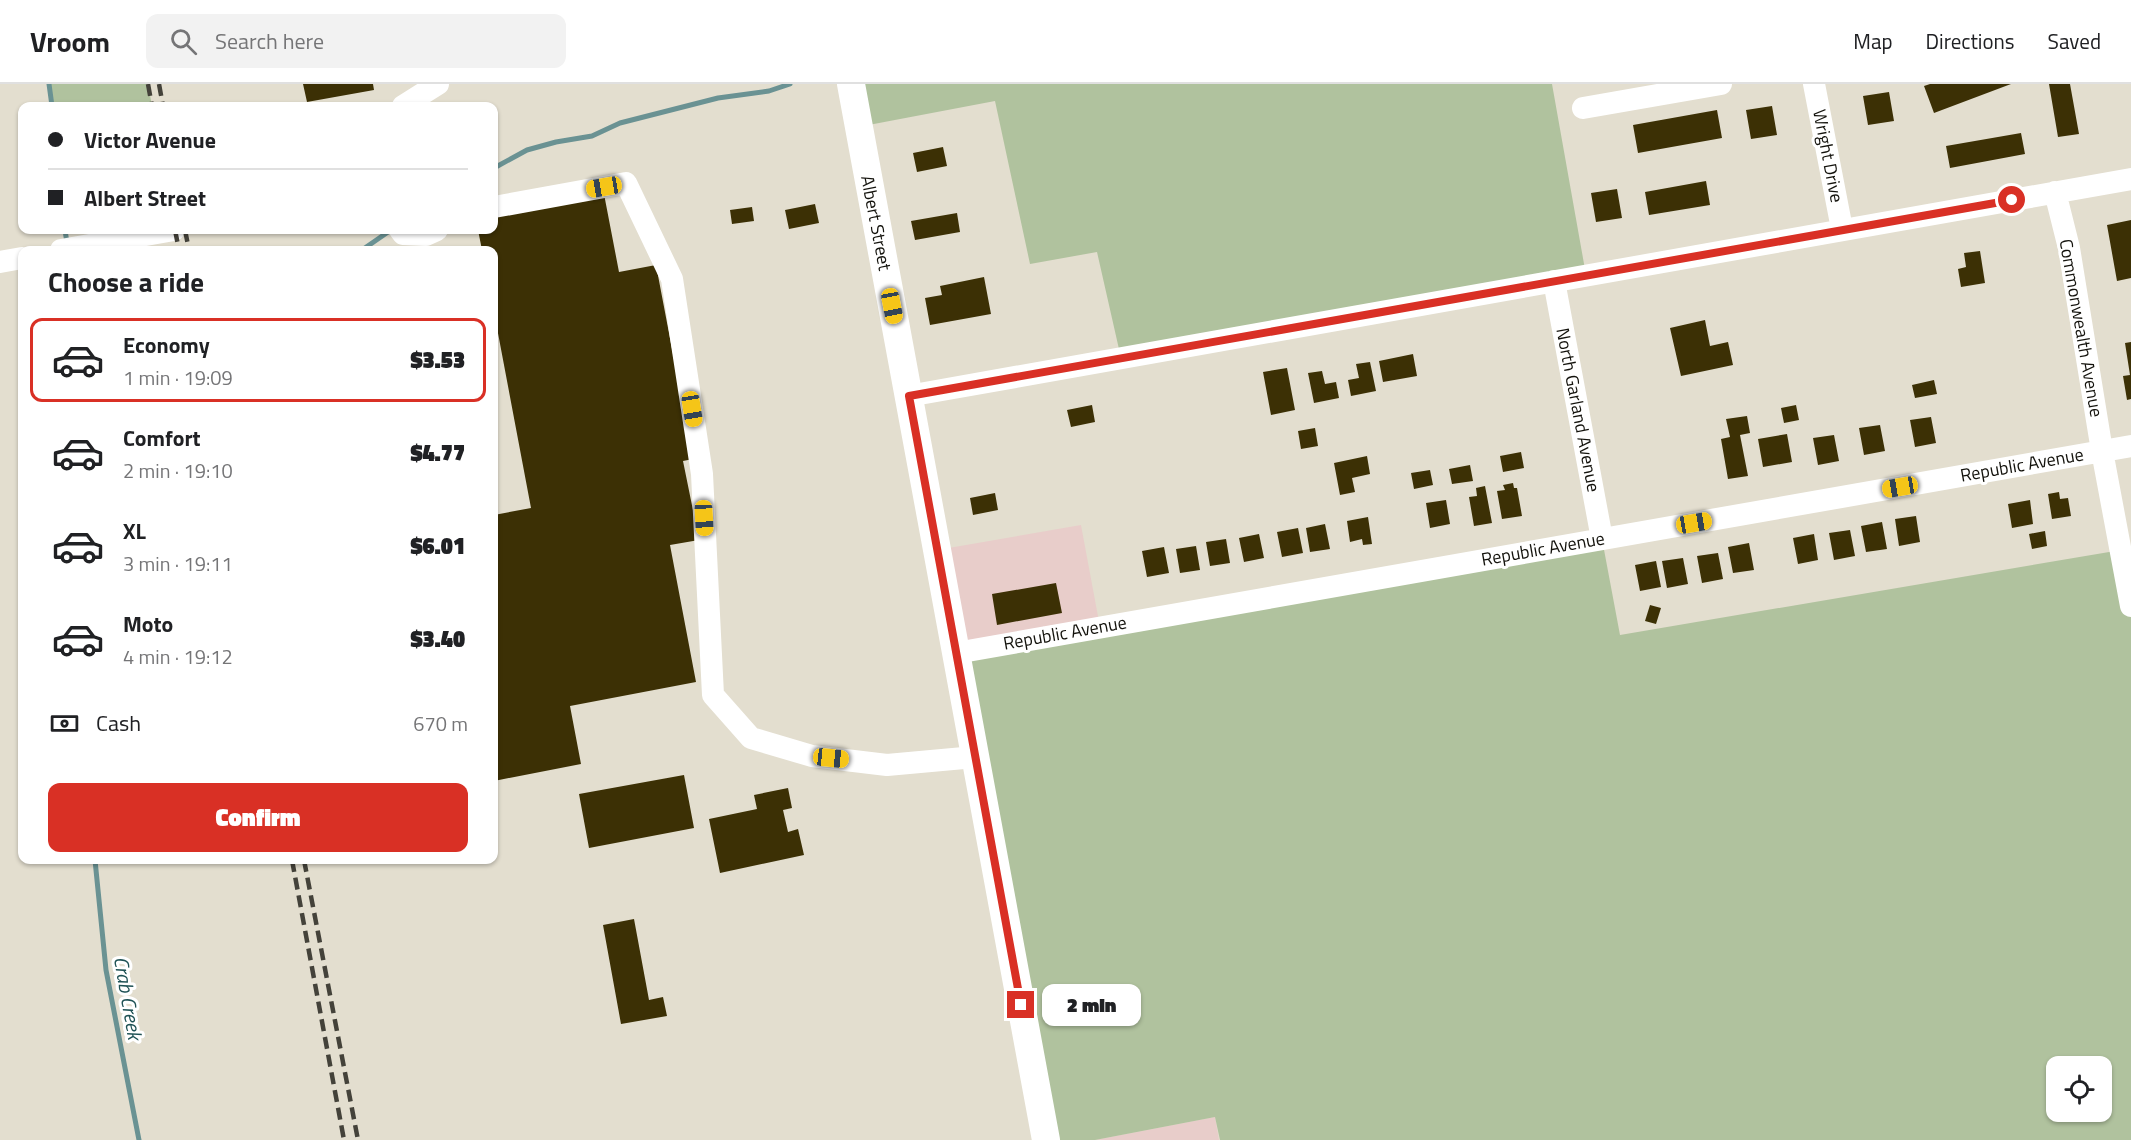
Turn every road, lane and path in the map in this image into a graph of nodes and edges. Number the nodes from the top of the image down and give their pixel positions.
1 (438, 84) edge
2 (850, 84) edge
3 (1721, 84) edge
4 (1815, 84) edge
5 (409, 102) edge
6 (1583, 108) dead end
7 (2131, 179) edge
8 (2055, 192) junction
9 (498, 206) edge
10 (1842, 229) junction
11 (152, 234) edge
12 (411, 234) edge
13 (431, 238) edge
14 (86, 246) edge
15 (18, 259) edge
16 (0, 262) edge
17 (1554, 281) junction
18 (909, 396) junction
19 (2131, 446) edge
20 (2102, 451) junction
21 (1602, 539) junction
22 (2131, 606) edge
23 (956, 652) junction
24 (975, 757) junction
25 (1046, 1140) edge

1 - 5 street
2 - 18 main road, Albert Street
3 - 6 street
4 - 10 street, Wright Drive
7 - 8 street
8 - 10 street
8 - 20 street, Commonwealth Avenue
9 - 24 street
10 - 17 street
11 - 14 street
12 - 13 street
15 - 16 street
17 - 18 street
17 - 21 street, North Garland Avenue
18 - 23 main road, Albert Street
19 - 20 street, Republic Avenue
20 - 21 street, Republic Avenue
20 - 22 street, Commonwealth Avenue
21 - 23 street, Republic Avenue
23 - 24 main road, Albert Street
24 - 25 main road, Albert Street

